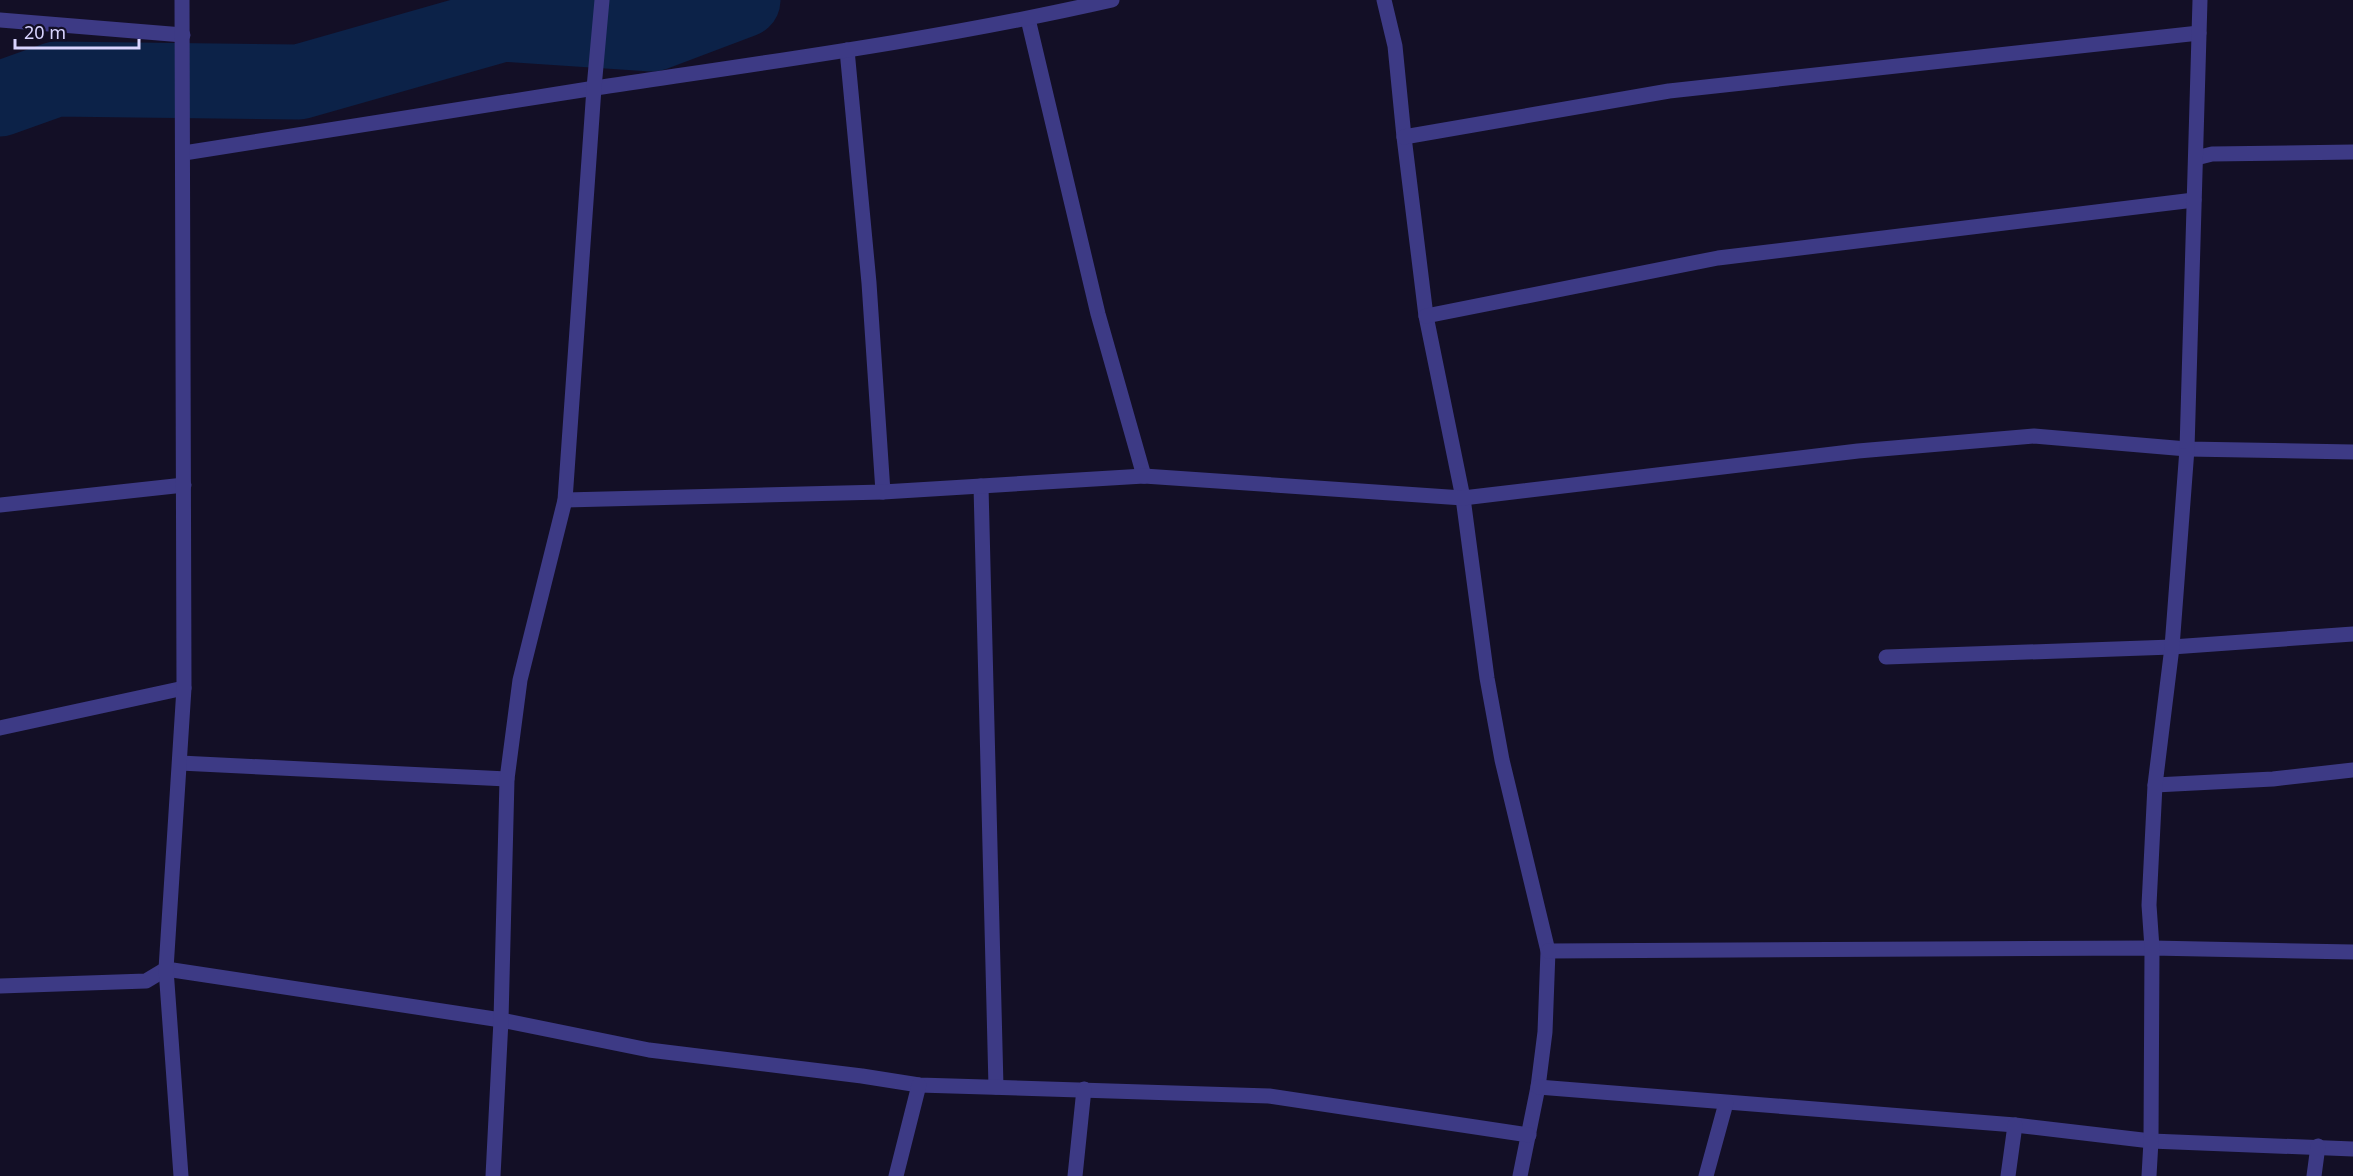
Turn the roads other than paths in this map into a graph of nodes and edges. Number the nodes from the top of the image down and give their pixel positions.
1 (182, 0) edge
2 (602, 0) edge
3 (1112, 0) edge
4 (1384, 0) edge
5 (2200, 0) edge
6 (1028, 19) junction
7 (0, 20) edge
8 (2199, 33) junction
9 (183, 35) junction
10 (847, 51) junction
11 (594, 88) junction
12 (1404, 137) junction
13 (2353, 152) edge
14 (184, 153) junction
15 (2196, 158) junction
16 (2194, 200) junction
17 (1426, 316) junction
18 (2187, 449) junction
19 (2353, 452) edge
20 (1144, 476) junction
21 (184, 485) junction
22 (981, 486) junction
23 (883, 492) junction
24 (1463, 498) junction
25 (565, 500) junction
26 (0, 505) edge
27 (2353, 634) edge
28 (2172, 647) junction
29 (1886, 657) dead end
30 (184, 688) junction
31 (0, 728) edge
32 (180, 763) junction
33 (2353, 771) edge
34 (507, 779) junction
35 (2156, 785) junction
36 (2152, 948) junction
37 (1548, 951) junction
38 (2353, 952) edge
39 (166, 969) junction
40 (0, 986) edge
41 (501, 1020) junction
42 (919, 1085) junction
43 (996, 1087) junction
44 (1539, 1088) junction
45 (1084, 1089) junction
46 (1726, 1103) junction
47 (2015, 1125) junction
48 (1529, 1136) junction
49 (2151, 1141) junction
50 (2318, 1146) junction
51 (2353, 1149) edge
52 (181, 1176) edge
53 (493, 1176) edge
54 (896, 1176) edge
55 (1075, 1176) edge
56 (1521, 1176) edge
57 (1706, 1176) edge
58 (2008, 1176) edge
59 (2149, 1176) edge
60 (2314, 1176) edge

1 - 9 street
2 - 11 street
3 - 6 street
4 - 12 street
5 - 8 street
6 - 10 street
6 - 20 street
7 - 9 street
8 - 12 street
8 - 15 street
9 - 14 street
10 - 11 street
10 - 23 street
11 - 14 street
11 - 25 street
12 - 17 street
13 - 15 street
14 - 21 street
15 - 16 street
16 - 17 street
16 - 18 street
17 - 24 street
18 - 19 street
18 - 24 street
18 - 28 street
20 - 22 street
20 - 24 street
21 - 26 street
21 - 30 street
22 - 23 street
22 - 43 street
23 - 25 street
24 - 37 street
25 - 34 street
27 - 28 street
28 - 29 street
28 - 35 street
30 - 31 street
30 - 32 street
32 - 34 street
32 - 39 street
33 - 35 street
34 - 41 street
35 - 36 street
36 - 37 street
36 - 38 street
36 - 49 street
37 - 44 street
39 - 40 street
39 - 41 street
39 - 52 street
41 - 42 street
41 - 53 street
42 - 43 street
42 - 54 street
43 - 45 street
44 - 46 street
44 - 48 street
45 - 48 street
45 - 55 street
46 - 47 street
46 - 57 street
47 - 49 street
47 - 58 street
48 - 56 street
49 - 50 street
49 - 59 street
50 - 51 street
50 - 60 street

